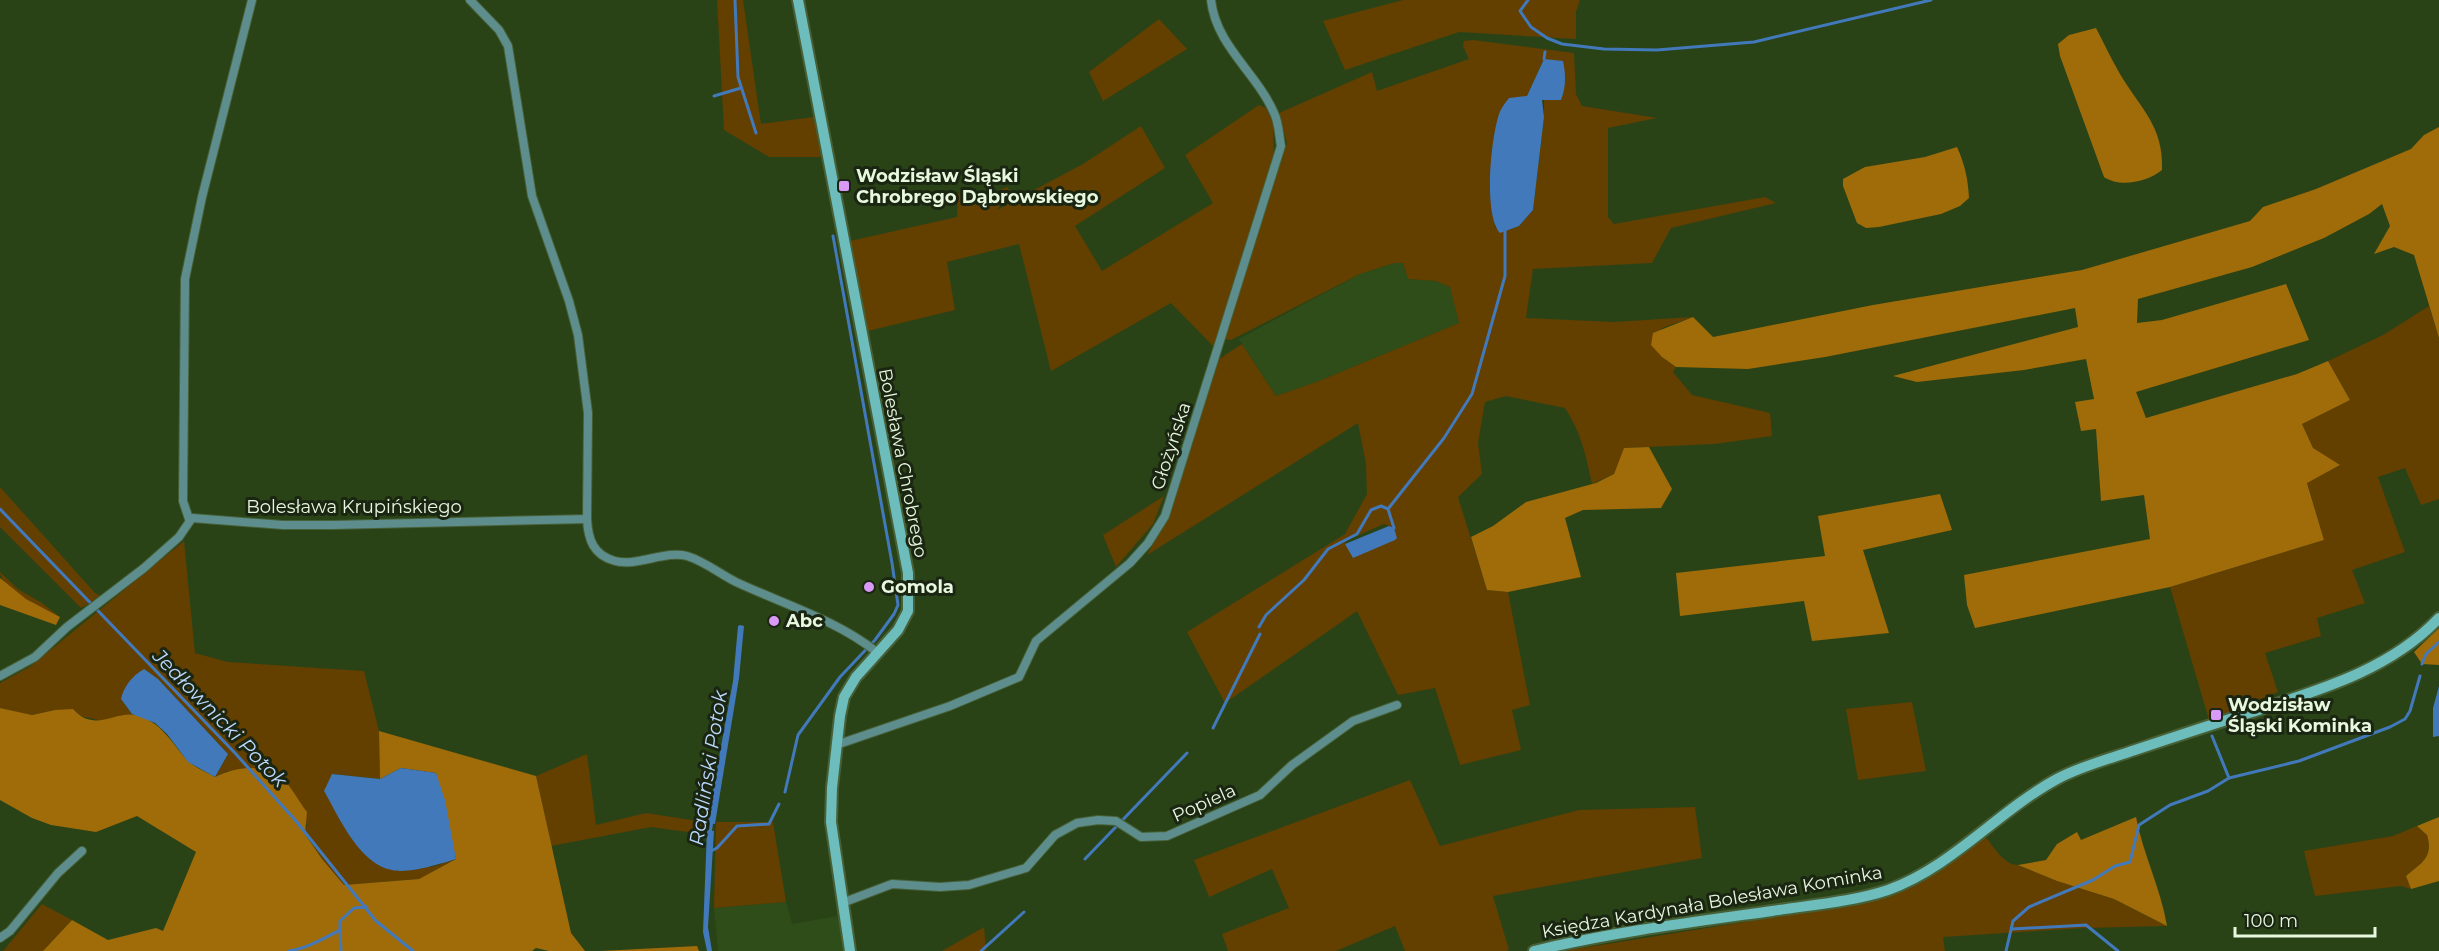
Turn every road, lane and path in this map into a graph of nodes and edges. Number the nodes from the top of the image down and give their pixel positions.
1 (252, 0) edge
2 (470, 0) edge
3 (798, 0) edge
4 (1211, 0) edge
5 (189, 519) junction
6 (587, 519) junction
7 (2439, 618) edge
8 (871, 648) junction
9 (0, 676) edge
10 (1397, 705) dead end
11 (836, 745) junction
12 (82, 851) dead end
13 (842, 903) junction
14 (0, 938) edge
15 (850, 951) edge
16 (1534, 951) edge

1 - 5 street
2 - 6 street
3 - 8 street, Bolesława Chrobrego
4 - 11 street, Głożyńska
5 - 6 street, Bolesława Krupińskiego
5 - 9 street
6 - 8 street
7 - 16 street, Księdza Kardynała Bolesława Kominka
8 - 11 street, Bolesława Chrobrego
10 - 13 street, Popiela
11 - 13 street, Bolesława Chrobrego
12 - 14 street
13 - 15 street, Bolesława Chrobrego

